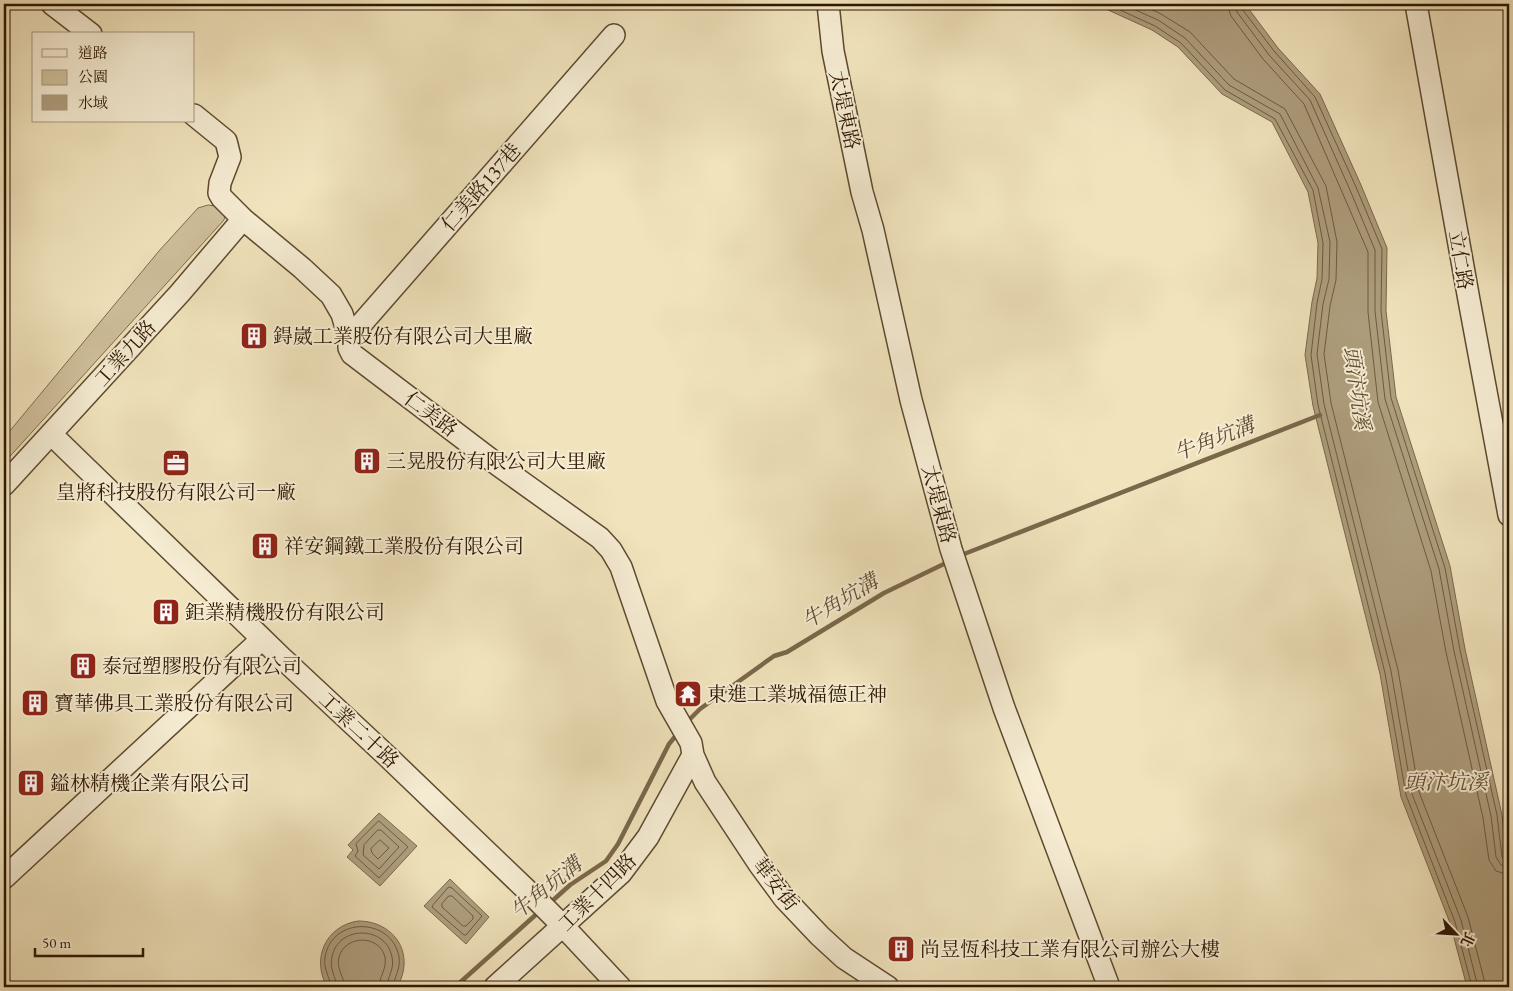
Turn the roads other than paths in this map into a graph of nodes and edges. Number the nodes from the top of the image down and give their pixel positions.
1 (52, 4) edge
2 (828, 4) edge
3 (1416, 4) edge
4 (88, 32) edge
5 (614, 35) dead end
6 (195, 116) edge
7 (243, 219) junction
8 (349, 338) junction
9 (51, 434) junction
10 (4, 486) edge
11 (1509, 515) edge
12 (262, 639) junction
13 (692, 749) junction
14 (4, 878) edge
15 (560, 923) junction
16 (495, 987) edge
17 (620, 987) edge
18 (888, 987) edge
19 (1110, 987) edge

1 - 4 street
2 - 19 street, 太堤東路
3 - 11 street, 立仁路
5 - 8 street, 仁美路137巷
6 - 7 street, 仁美路
7 - 8 street, 仁美路
7 - 9 street, 工業九路
8 - 13 street, 仁美路
9 - 10 street, 工業九路
9 - 12 street, 工業二十路
12 - 14 street
12 - 15 street, 工業二十路
13 - 15 street, 工業十四路
13 - 18 street, 華安街
15 - 16 street, 工業十四路
15 - 17 street, 工業二十路

